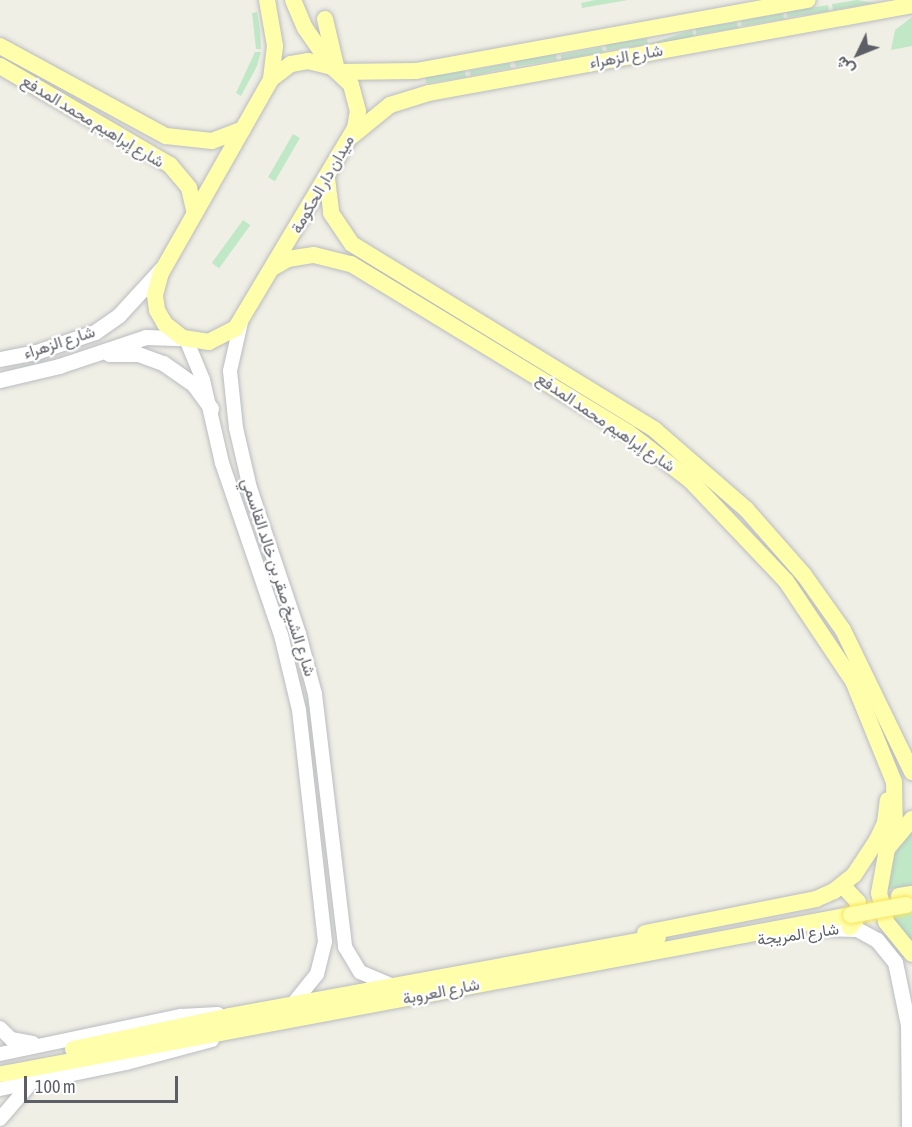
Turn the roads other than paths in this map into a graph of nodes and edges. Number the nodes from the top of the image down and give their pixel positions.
1 (267, 0) edge
2 (293, 0) edge
3 (808, 0) edge
4 (912, 5) edge
5 (645, 14) dead end
6 (325, 20) dead end
7 (628, 32) junction
8 (0, 46) edge
9 (0, 66) edge
10 (336, 70) junction
11 (272, 79) junction
12 (244, 129) junction
13 (351, 136) junction
14 (327, 178) junction
15 (195, 213) junction
16 (165, 266) junction
17 (274, 267) junction
18 (413, 300) junction
19 (451, 306) junction
20 (241, 322) junction
21 (184, 339) junction
22 (94, 355) junction
23 (0, 360) edge
24 (0, 380) edge
25 (211, 408) junction
26 (239, 516) junction
27 (264, 531) junction
28 (860, 694) junction
29 (890, 726) junction
30 (887, 761) junction
31 (912, 772) edge
32 (912, 819) edge
33 (895, 836) junction
34 (318, 874) junction
35 (843, 886) junction
36 (338, 892) junction
37 (907, 900) edge
38 (850, 916) junction
39 (628, 948) junction
40 (912, 954) edge
41 (393, 986) junction
42 (292, 1004) junction
43 (231, 1023) junction
44 (0, 1028) edge
45 (50, 1044) junction
46 (0, 1054) edge
47 (0, 1076) edge
48 (32, 1082) junction
49 (910, 1087) edge
50 (0, 1119) edge
51 (909, 1127) edge

1 - 11 main road
2 - 10 main road
3 - 7 main road, شارع الزهراء
4 - 13 main road, شارع الزهراء
5 - 7 main road
6 - 10 main road
7 - 10 main road, شارع الزهراء
8 - 12 main road, شارع إبراهيم محمد المدفع
9 - 15 main road, شارع إبراهيم محمد المدفع
10 - 11 main road
10 - 13 main road, ميدان دار الحكومة
11 - 12 main road
12 - 15 main road
13 - 14 main road, ميدان دار الحكومة
14 - 17 main road, ميدان دار الحكومة
14 - 19 main road, شارع إبراهيم محمد المدفع
15 - 16 main road
16 - 21 main road
16 - 23 main road, شارع الزهراء
17 - 18 main road, شارع إبراهيم محمد المدفع
17 - 20 main road, ميدان دار الحكومة
18 - 19 main road
18 - 28 main road, شارع إبراهيم محمد المدفع
19 - 29 main road, شارع إبراهيم محمد المدفع
20 - 21 main road, ميدان دار الحكومة
20 - 27 street, شارع الشيخ صقر بن خالد القاسمي
21 - 22 main road, شارع الزهراء
21 - 25 street, شارع الشيخ صقر بن خالد القاسمي
22 - 24 main road, شارع الزهراء
22 - 25 main road
25 - 26 street, شارع الشيخ صقر بن خالد القاسمي
26 - 27 street
26 - 34 street, شارع الشيخ صقر بن خالد القاسمي
27 - 36 street, شارع الشيخ صقر بن خالد القاسمي
28 - 29 main road
28 - 30 main road, شارع إبراهيم محمد المدفع
29 - 31 main road, شارع إبراهيم محمد المدفع
30 - 33 main road, شارع إبراهيم محمد المدفع
30 - 35 main road
32 - 33 main road
33 - 40 main road
34 - 36 street
34 - 42 street, شارع الشيخ صقر بن خالد القاسمي
35 - 38 main road
35 - 39 main road
36 - 41 street, شارع الشيخ صقر بن خالد القاسمي
37 - 38 main road, شارع العروبة
38 - 39 main road, شارع العروبة
38 - 49 main road, شارع المريجة
39 - 41 main road, شارع العروبة
39 - 43 main road, شارع العروبة
41 - 42 main road, شارع العروبة
42 - 43 main road, شارع العروبة
43 - 45 street
43 - 47 main road, شارع العروبة
43 - 48 street
44 - 45 street
45 - 46 street
47 - 48 street
48 - 50 street
49 - 51 main road, شارع المريجة

